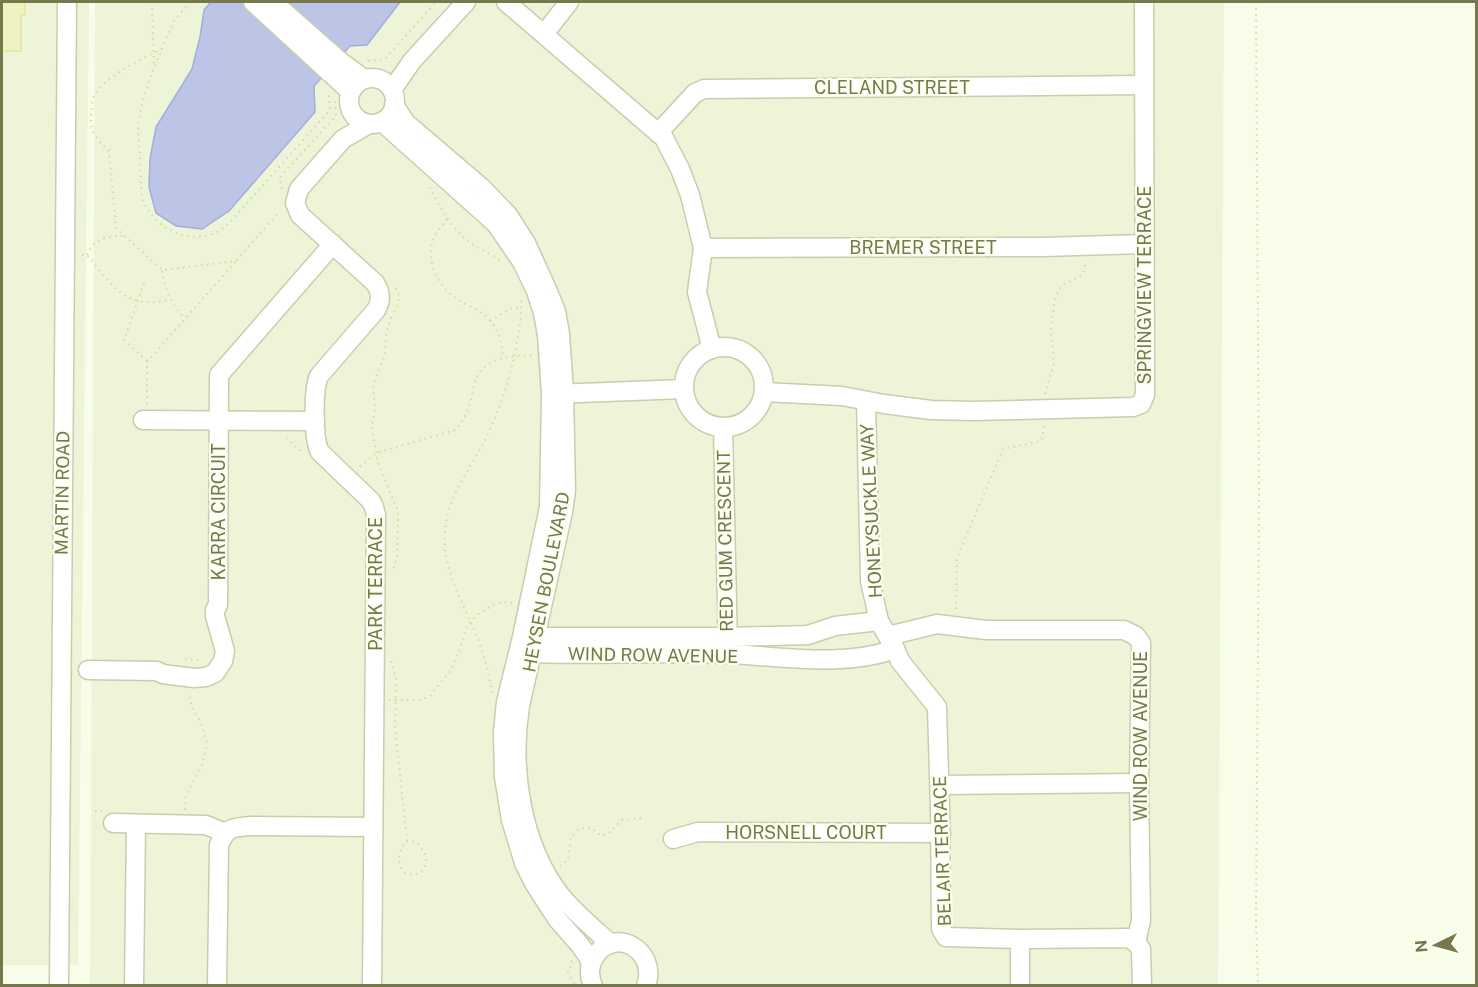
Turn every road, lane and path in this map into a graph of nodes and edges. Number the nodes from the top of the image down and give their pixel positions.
1 (67, 2) edge
2 (152, 2) edge
3 (190, 2) edge
4 (253, 2) edge
5 (273, 2) edge
6 (436, 2) edge
7 (466, 2) edge
8 (506, 2) edge
9 (569, 2) edge
10 (1144, 2) edge
11 (1256, 2) edge
12 (544, 34) junction
13 (162, 49) junction
14 (154, 53) junction
15 (368, 61) dead end
16 (154, 70) junction
17 (335, 76) junction
18 (1144, 85) junction
19 (383, 89) junction
20 (343, 95) junction
21 (352, 112) junction
22 (375, 123) junction
23 (658, 133) junction
24 (343, 139) junction
25 (429, 184) dead end
26 (282, 188) dead end
27 (284, 207) dead end
28 (447, 218) junction
29 (125, 236) junction
30 (333, 244) junction
31 (1144, 244) junction
32 (1085, 246) junction
33 (703, 248) junction
34 (87, 255) junction
35 (65, 256) junction
36 (236, 261) junction
37 (504, 263) dead end
38 (162, 270) junction
39 (392, 282) dead end
40 (144, 283) dead end
41 (171, 299) junction
42 (138, 301) junction
43 (527, 303) dead end
44 (521, 306) junction
45 (184, 319) junction
46 (490, 321) junction
47 (385, 347) dead end
48 (712, 349) junction
49 (515, 356) junction
50 (503, 358) junction
51 (147, 361) junction
52 (536, 361) dead end
53 (684, 389) junction
54 (764, 392) junction
55 (557, 393) junction
56 (1045, 396) dead end
57 (866, 401) junction
58 (145, 413) joint
59 (218, 420) junction
60 (315, 421) junction
61 (1046, 422) dead end
62 (723, 427) junction
63 (282, 435) dead end
64 (305, 454) dead end
65 (346, 478) junction
66 (529, 606) junction
67 (956, 609) dead end
68 (471, 621) junction
69 (887, 635) junction
70 (527, 645) junction
71 (728, 646) junction
72 (177, 659) dead end
73 (211, 660) dead end
74 (88, 670) dead end
75 (192, 678) junction
76 (496, 688) dead end
77 (492, 693) junction
78 (401, 700) dead end
79 (491, 700) dead end
80 (1139, 783) junction
81 (940, 785) junction
82 (184, 812) dead end
83 (645, 818) dead end
84 (113, 823) dead end
85 (136, 824) junction
86 (373, 826) junction
87 (225, 833) junction
88 (941, 833) junction
89 (673, 839) dead end
90 (407, 841) joint
91 (558, 868) dead end
92 (1020, 939) junction
93 (1136, 943) junction
94 (611, 944) junction
95 (567, 954) dead end
96 (591, 963) junction
97 (59, 986) edge
98 (134, 986) edge
99 (218, 986) edge
100 (372, 986) edge
101 (575, 986) edge
102 (592, 986) edge
103 (646, 986) edge
104 (1020, 986) edge
105 (1142, 986) edge
106 (1258, 986) edge

1 - 35 street, MARTIN ROAD
2 - 14 path
3 - 13 path
4 - 17 street, HEYSEN BOULEVARD
5 - 17 street, HEYSEN BOULEVARD
6 - 15 path
7 - 19 street
8 - 12 street
9 - 12 street
10 - 18 street, SPRINGVIEW TERRACE
11 - 106 path
12 - 23 street
13 - 14 path
13 - 16 path
14 - 16 path
14 - 29 path
16 - 17 path
17 - 19 street, HEYSEN BOULEVARD
17 - 20 street, HEYSEN BOULEVARD
18 - 23 street, CLELAND STREET
18 - 31 street, SPRINGVIEW TERRACE
19 - 20 street
19 - 22 street
19 - 55 street, HEYSEN BOULEVARD
20 - 21 street
20 - 26 path
21 - 22 street, HEYSEN BOULEVARD
21 - 24 street
22 - 24 street
22 - 55 street, HEYSEN BOULEVARD
23 - 33 street
24 - 30 street, PARK TERRACE
25 - 28 path
27 - 36 path
28 - 37 path
28 - 46 path
29 - 34 path
29 - 38 path
30 - 59 street, KARRA CIRCUIT
30 - 60 street, PARK TERRACE
31 - 32 street, BREMER STREET
31 - 57 street, SPRINGVIEW TERRACE
32 - 33 street, BREMER STREET
32 - 56 path
33 - 48 street
34 - 35 path
34 - 42 path
35 - 97 street, MARTIN ROAD
36 - 38 path
36 - 45 path
38 - 41 path
39 - 47 path
40 - 42 path
41 - 42 path
41 - 45 path
42 - 51 path
43 - 44 path
44 - 46 path
44 - 49 path
45 - 51 path
46 - 50 path
48 - 53 street
48 - 54 street
49 - 50 path
49 - 52 path
49 - 68 path
50 - 65 path
51 - 58 path
53 - 55 street
53 - 62 street
54 - 57 street, SPRINGVIEW TERRACE
54 - 62 street
55 - 66 street, HEYSEN BOULEVARD
55 - 70 street, HEYSEN BOULEVARD
57 - 69 street, HONEYSUCKLE WAY
58 - 59 street
59 - 60 street
59 - 75 street, KARRA CIRCUIT
60 - 65 street, PARK TERRACE
61 - 67 path
62 - 71 street, RED GUM CRESCENT
63 - 64 path
65 - 86 street, PARK TERRACE
66 - 68 path
66 - 70 street, HEYSEN BOULEVARD
68 - 77 path
68 - 78 path
69 - 71 street, WIND ROW AVENUE
69 - 71 street, WIND ROW AVENUE
69 - 80 street, WIND ROW AVENUE
69 - 81 street, BELAIR TERRACE
70 - 71 street, WIND ROW AVENUE
70 - 94 street, HEYSEN BOULEVARD
70 - 96 street, HEYSEN BOULEVARD
72 - 73 path
74 - 75 street
75 - 82 path
76 - 77 path
77 - 79 path
80 - 81 street
80 - 93 street, WIND ROW AVENUE
81 - 88 street, BELAIR TERRACE
83 - 91 path
84 - 85 street
85 - 87 street
85 - 98 street
86 - 87 street
86 - 100 street, PARK TERRACE
87 - 99 street
88 - 89 street, HORSNELL COURT
88 - 92 street, BELAIR TERRACE
90 - 90 path
92 - 93 street, BELAIR TERRACE
92 - 104 street
93 - 105 street
94 - 96 street
94 - 103 street
95 - 101 path
96 - 102 street

